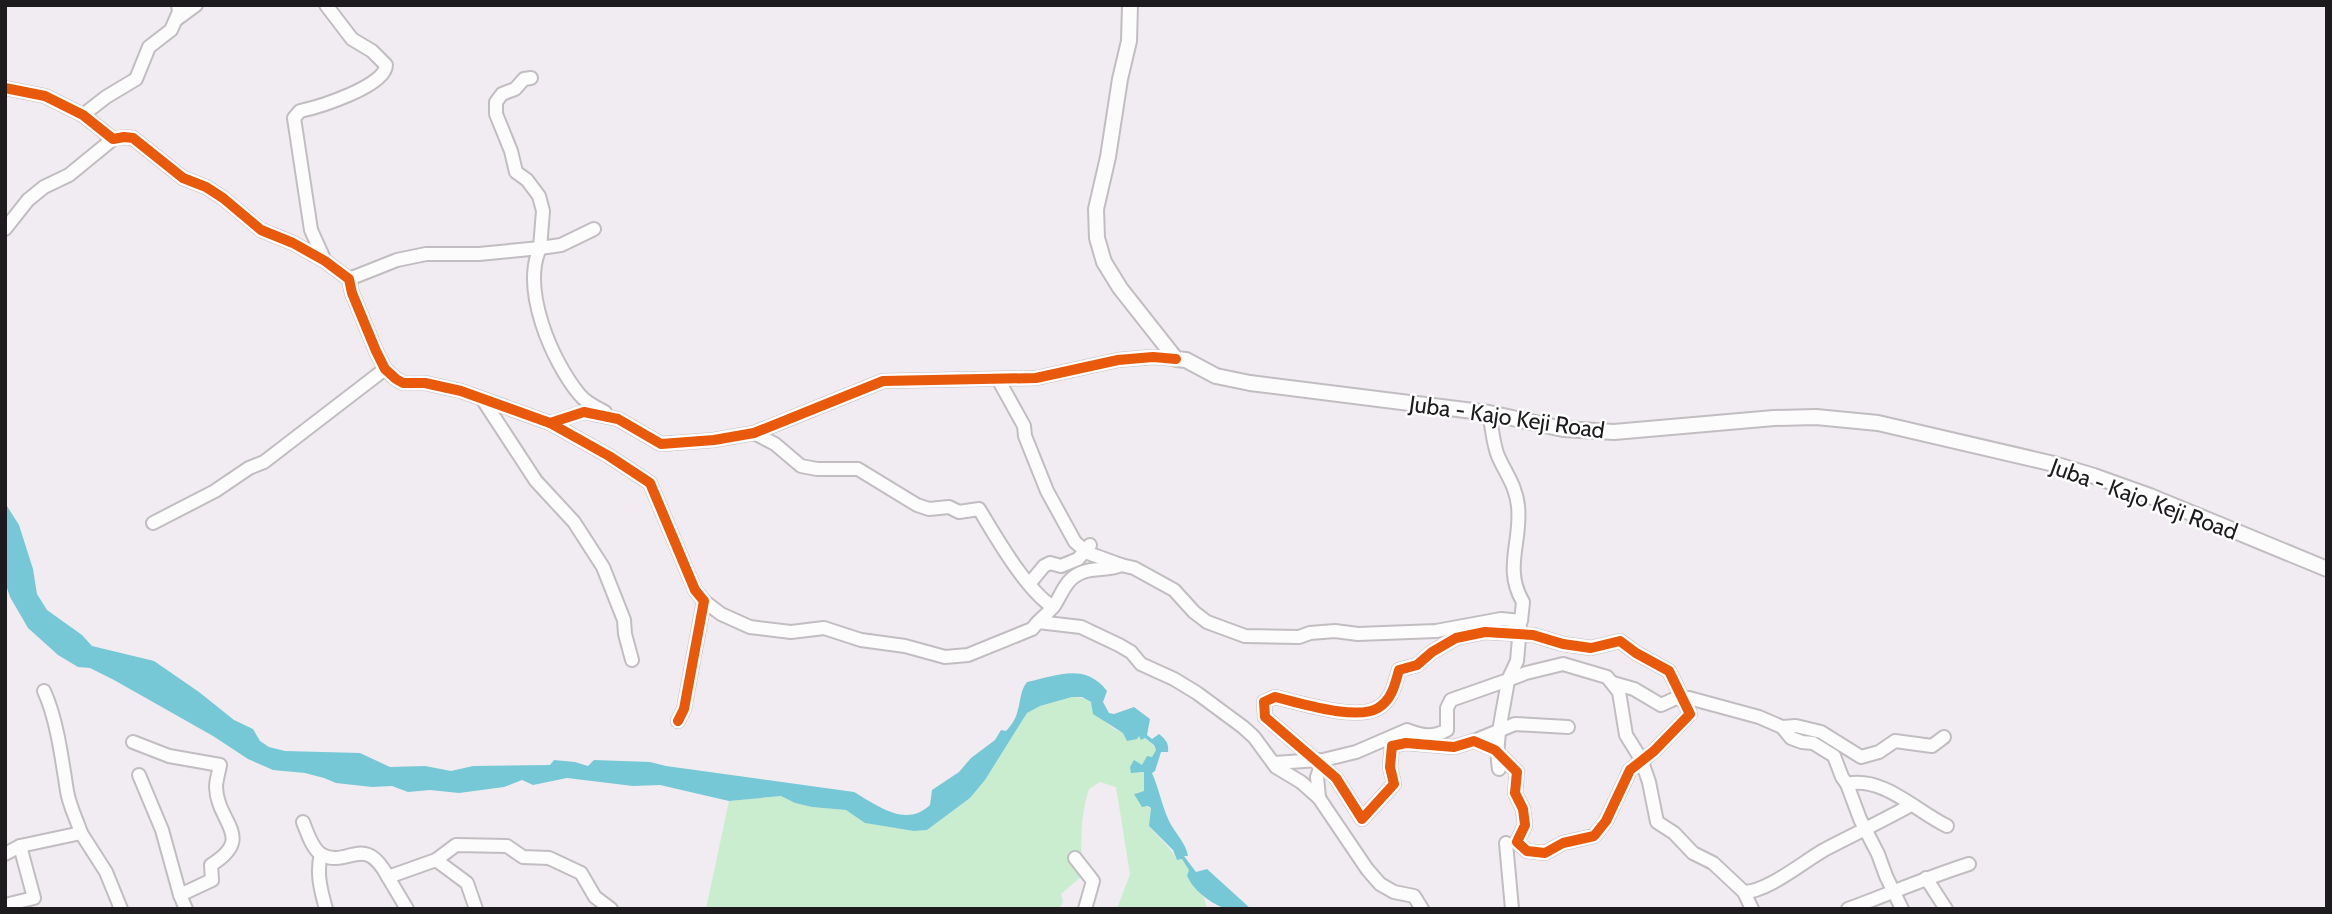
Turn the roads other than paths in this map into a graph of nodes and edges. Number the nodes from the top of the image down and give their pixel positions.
1 (178, 5) edge
2 (196, 5) edge
3 (326, 5) edge
4 (1130, 5) edge
5 (177, 19) junction
6 (531, 78) dead end
7 (5, 88) edge
8 (83, 116) junction
9 (113, 139) junction
10 (5, 229) edge
11 (594, 229) dead end
12 (540, 248) junction
13 (324, 261) junction
14 (349, 279) junction
15 (1176, 359) junction
16 (384, 369) junction
17 (998, 379) junction
18 (483, 401) junction
19 (1489, 414) junction
20 (618, 419) junction
21 (550, 423) junction
22 (754, 433) junction
23 (153, 523) dead end
24 (1088, 553) junction
25 (1121, 565) junction
26 (2326, 569) edge
27 (1030, 583) junction
28 (704, 601) junction
29 (1053, 607) junction
30 (1521, 621) junction
31 (1038, 622) junction
32 (632, 660) dead end
33 (1508, 680) junction
34 (1614, 683) junction
35 (44, 691) dead end
36 (678, 721) dead end
37 (1568, 727) dead end
38 (1782, 727) junction
39 (1501, 729) junction
40 (1944, 737) dead end
41 (1474, 741) junction
42 (133, 742) dead end
43 (1495, 750) junction
44 (1323, 760) junction
45 (1275, 763) junction
46 (1499, 769) dead end
47 (139, 775) dead end
48 (1847, 783) junction
49 (1319, 798) junction
50 (1910, 805) junction
51 (303, 822) dead end
52 (1947, 826) dead end
53 (1865, 829) junction
54 (81, 833) junction
55 (1506, 843) dead end
56 (20, 846) junction
57 (5, 854) edge
58 (321, 854) junction
59 (1075, 858) dead end
60 (436, 860) junction
61 (1969, 864) dead end
62 (388, 877) junction
63 (1926, 878) junction
64 (1744, 892) junction
65 (1895, 892) junction
66 (180, 895) junction
67 (5, 905) edge
68 (121, 909) edge
69 (186, 909) edge
70 (326, 909) edge
71 (407, 909) edge
72 (476, 909) edge
73 (611, 909) edge
74 (1085, 909) edge
75 (1422, 909) edge
76 (1512, 909) edge
77 (1752, 909) edge
78 (1848, 909) edge
79 (1902, 909) edge
80 (1945, 909) edge

1 - 5 street
2 - 5 street
3 - 13 street
4 - 15 main road
5 - 8 street
6 - 12 street
7 - 8 street
8 - 9 street
9 - 10 street
9 - 13 street
11 - 12 street
12 - 14 street
12 - 20 street
13 - 14 street
14 - 16 street
15 - 17 street
15 - 19 main road, Juba - Kajo Keji Road
16 - 18 street
16 - 23 street
17 - 22 street
17 - 24 street
18 - 21 street
18 - 32 street
19 - 26 main road, Juba - Kajo Keji Road
19 - 30 street
20 - 21 street
20 - 22 street
21 - 28 street
22 - 27 street
24 - 25 street
24 - 27 street
25 - 29 street
25 - 30 street
27 - 29 street
28 - 31 street
28 - 36 street
29 - 31 street
30 - 33 street
31 - 45 street
33 - 34 street
33 - 39 street
33 - 44 street
34 - 38 street
34 - 64 street
35 - 54 street
37 - 39 street
38 - 40 street
38 - 48 street
39 - 41 street
39 - 43 street
41 - 43 street
41 - 43 street
42 - 66 street
43 - 46 street
44 - 45 street
44 - 49 street
45 - 49 street
47 - 66 street
48 - 50 street
48 - 53 street
49 - 75 street
50 - 52 street
50 - 53 street
51 - 58 street
53 - 64 street
53 - 65 street
54 - 56 street
54 - 68 street
55 - 76 street
56 - 57 street
56 - 67 street
58 - 62 street
58 - 70 street
59 - 74 street
60 - 62 street
60 - 72 street
60 - 73 street
61 - 63 street
62 - 71 street
63 - 65 street
63 - 80 street
64 - 77 street
65 - 78 street
65 - 79 street
66 - 69 street

